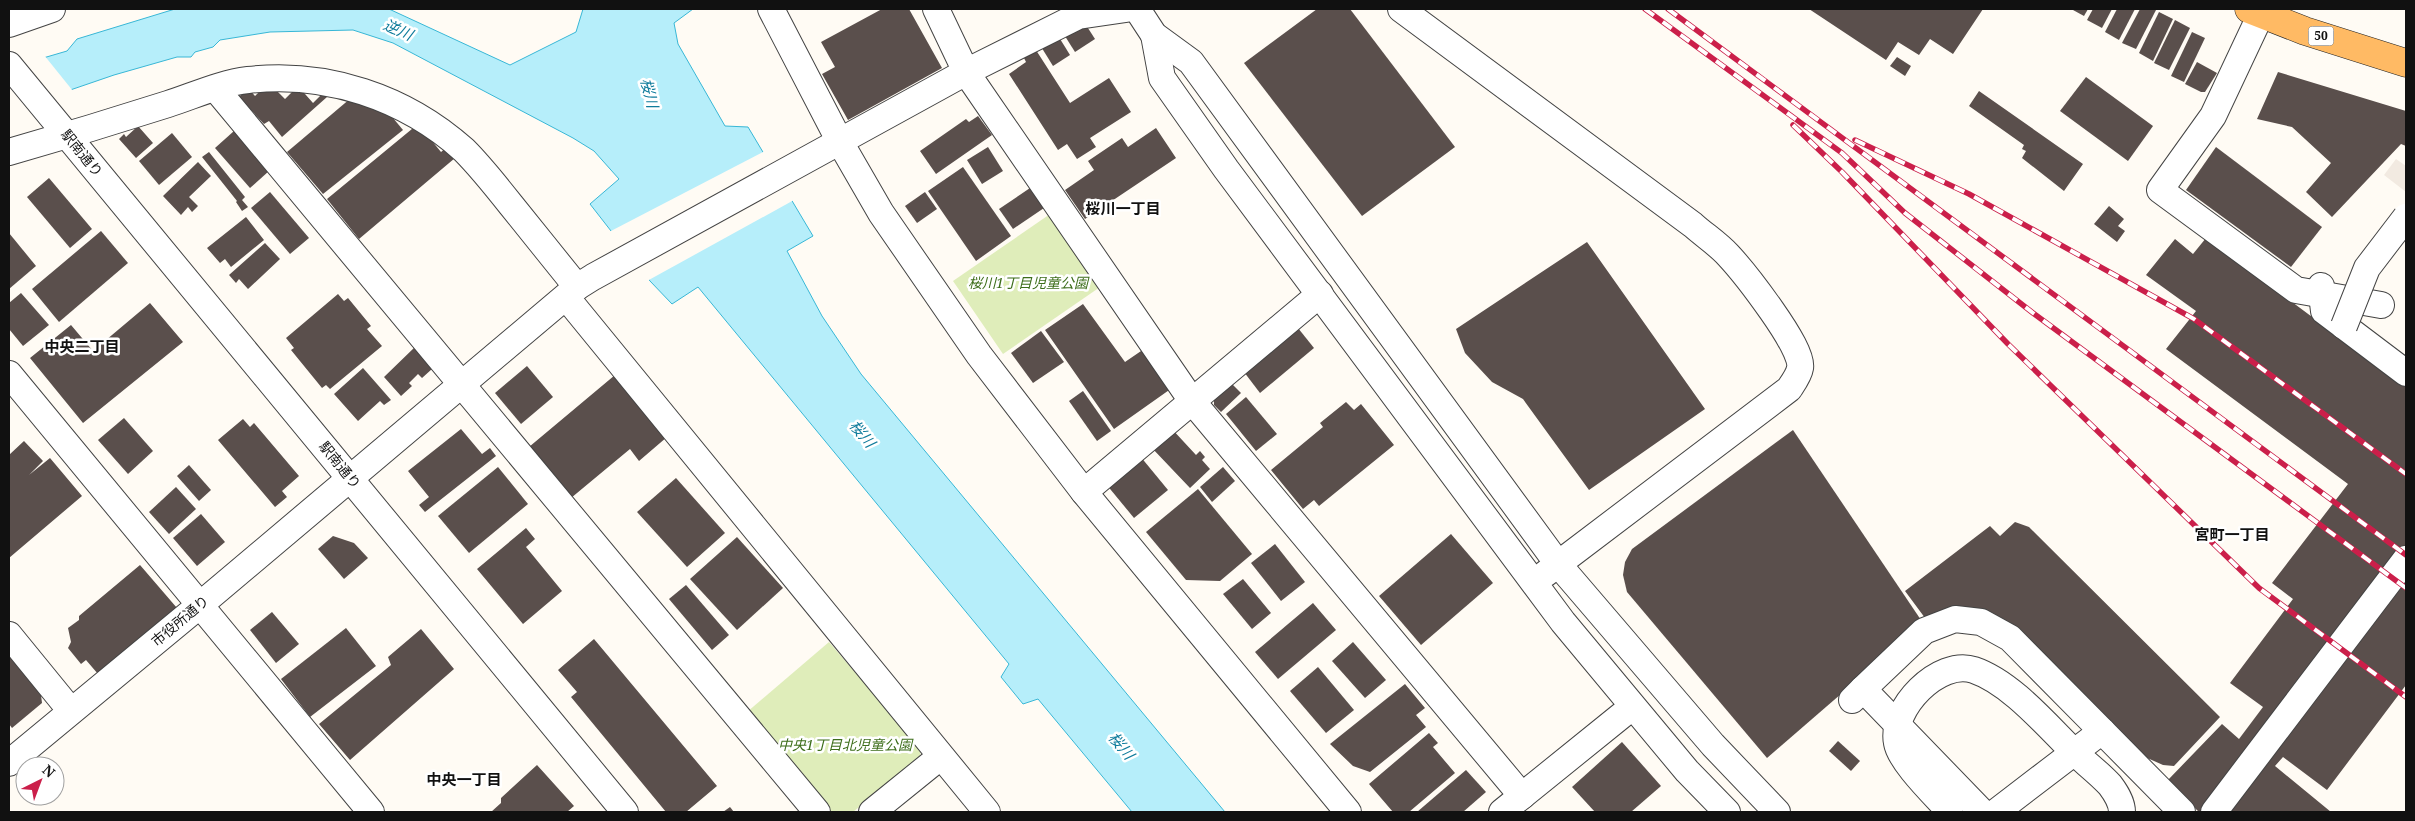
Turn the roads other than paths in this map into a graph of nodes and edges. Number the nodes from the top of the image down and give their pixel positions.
1 (52, 9) edge
2 (772, 9) edge
3 (936, 9) edge
4 (1126, 9) edge
5 (1137, 9) edge
6 (1401, 9) edge
7 (2255, 11) edge
8 (9, 24) edge
9 (1154, 35) junction
10 (2406, 63) edge
11 (9, 65) edge
12 (966, 72) junction
13 (216, 89) junction
14 (61, 127) junction
15 (840, 142) junction
16 (9, 152) edge
17 (2397, 221) edge
18 (2321, 286) dead end
19 (571, 292) junction
20 (1320, 294) junction
21 (2382, 305) dead end
22 (2344, 326) junction
23 (9, 374) edge
24 (2406, 374) edge
25 (462, 384) junction
26 (1192, 401) junction
27 (350, 478) junction
28 (1084, 492) junction
29 (2406, 559) edge
30 (1558, 564) junction
31 (1532, 584) junction
32 (200, 605) junction
33 (9, 636) edge
34 (1632, 707) junction
35 (72, 711) junction
36 (2102, 731) junction
37 (940, 757) junction
38 (9, 763) edge
39 (1512, 804) edge
40 (371, 812) edge
41 (625, 812) edge
42 (817, 812) edge
43 (872, 812) edge
44 (987, 812) edge
45 (1348, 812) edge
46 (1727, 812) edge
47 (1777, 812) edge
48 (1950, 812) edge
49 (1982, 812) edge
50 (1996, 812) edge
51 (2122, 812) edge
52 (2182, 812) edge
53 (2214, 812) edge

1 - 8 street
2 - 15 street
3 - 12 street
4 - 12 street, 市役所通り
5 - 9 street
6 - 30 street
7 - 10 main road, 50
7 - 21 street
9 - 20 street
9 - 30 street
11 - 14 street, 駅南通り
12 - 15 street, 市役所通り
12 - 26 street
13 - 14 street
13 - 19 street
13 - 25 street
14 - 16 street
14 - 27 street, 駅南通り
15 - 19 street, 市役所通り
15 - 28 street
17 - 22 street, bridge
18 - 22 street
19 - 25 street, 市役所通り
19 - 37 street
20 - 26 street
20 - 31 street
22 - 24 street
23 - 32 street
25 - 27 street, 市役所通り
25 - 42 street
26 - 28 street
26 - 39 street
27 - 32 street, 市役所通り
27 - 41 street, 駅南通り
28 - 45 street
29 - 53 street
30 - 31 street
30 - 47 street
31 - 34 street
32 - 35 street, 市役所通り
32 - 40 street
33 - 35 street
34 - 39 street
34 - 46 street
35 - 38 street, 市役所通り
36 - 49 street
36 - 50 street
36 - 52 street
37 - 43 street
37 - 44 street
48 - 51 street

